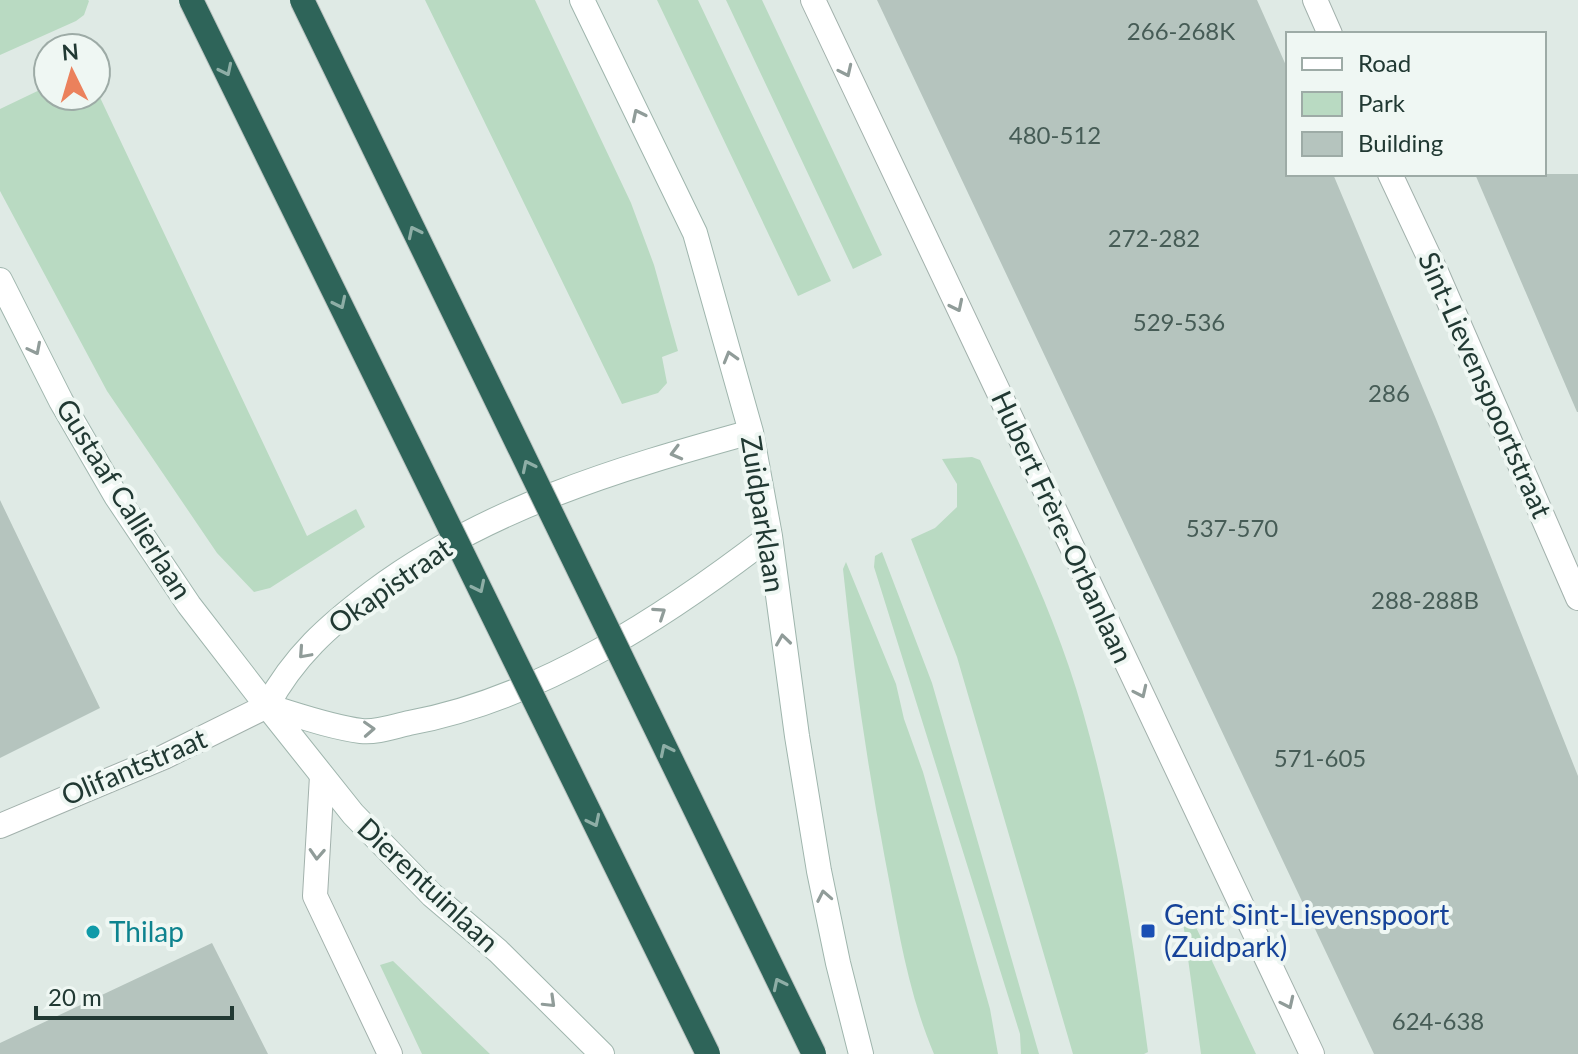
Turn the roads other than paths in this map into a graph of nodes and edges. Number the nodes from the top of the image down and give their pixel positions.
1 (191, 0) edge
2 (302, 0) edge
3 (582, 0) edge
4 (813, 0) edge
5 (1315, 0) edge
6 (1329, 32) edge
7 (1391, 176) edge
8 (0, 280) edge
9 (751, 432) junction
10 (770, 536) junction
11 (1578, 598) edge
12 (267, 706) junction
13 (322, 776) junction
14 (0, 826) edge
15 (390, 1054) edge
16 (602, 1054) edge
17 (708, 1054) edge
18 (814, 1054) edge
19 (861, 1054) edge
20 (1312, 1054) edge

1 -> 17 highway, bridge
18 -> 2 highway, bridge
9 -> 3 street, Zuidparklaan
4 -> 20 street, Hubert Frère-Orbanlaan
5 - 6 street
7 - 11 street, Sint-Lievenspoortstraat
8 -> 12 street, Gustaaf Callierlaan
9 - 10 street, Zuidparklaan
9 -> 12 street, Okapistraat
12 -> 10 street
19 -> 10 street, Zuidparklaan
12 - 13 street, Dierentuinlaan
12 - 14 street, Olifantstraat
13 -> 15 street
13 -> 16 street, Dierentuinlaan

